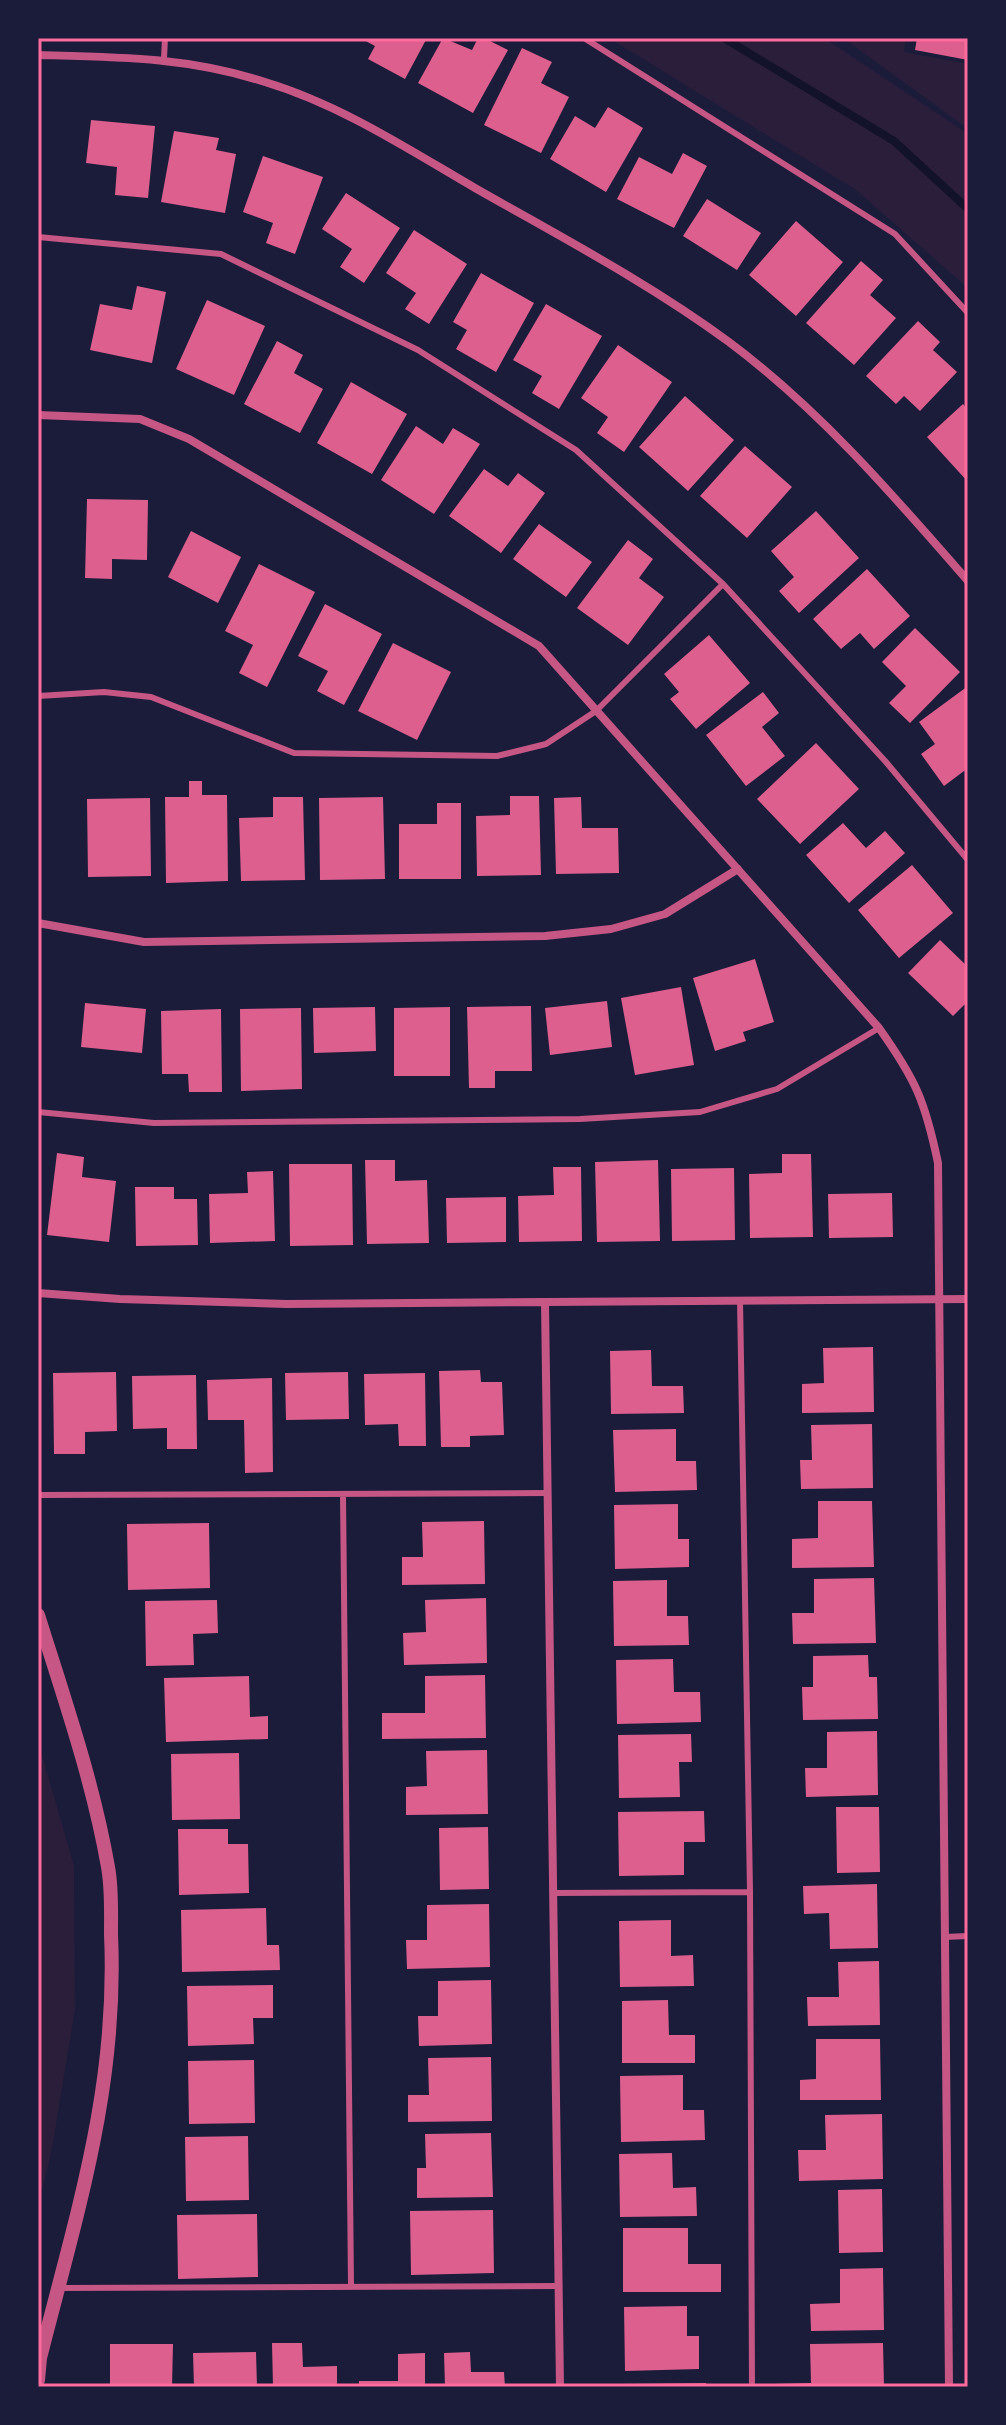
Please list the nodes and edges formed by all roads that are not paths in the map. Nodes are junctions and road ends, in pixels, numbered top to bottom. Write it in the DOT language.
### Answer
graph roads {
  1 [pos="165,38"];
  2 [pos="584,38"];
  3 [pos="38,55"];
  4 [pos="164,58"];
  5 [pos="38,237"];
  6 [pos="968,313"];
  7 [pos="38,415"];
  8 [pos="968,581"];
  9 [pos="723,584"];
  10 [pos="38,696"];
  11 [pos="596,711"];
  12 [pos="968,860"];
  13 [pos="738,869"];
  14 [pos="38,923"];
  15 [pos="879,1028"];
  16 [pos="38,1112"];
  17 [pos="38,1293"];
  18 [pos="939,1299"];
  19 [pos="968,1299"];
  20 [pos="740,1300"];
  21 [pos="545,1303"];
  22 [pos="548,1493"];
  23 [pos="343,1494"];
  24 [pos="38,1495"];
  25 [pos="38,1615"];
  26 [pos="750,1892"];
  27 [pos="553,1893"];
  28 [pos="968,1936"];
  29 [pos="944,1937"];
  30 [pos="351,2286"];
  31 [pos="559,2286"];
  32 [pos="58,2288"];
  33 [pos="38,2380"];
  34 [pos="560,2387"];
  35 [pos="752,2387"];
  36 [pos="949,2387"];
  1 -- 4 [label="lane"];
  2 -- 6 [label="lane"];
  3 -- 4 [label="street"];
  4 -- 8 [label="street"];
  5 -- 9 [label="lane"];
  7 -- 11 [label="street"];
  9 -- 11 [label="lane"];
  9 -- 12 [label="lane"];
  10 -- 11 [label="lane"];
  11 -- 13 [label="street"];
  13 -- 14 [label="street"];
  13 -- 15 [label="street"];
  15 -- 16 [label="lane"];
  15 -- 18 [label="street"];
  17 -- 21 [label="street"];
  18 -- 19 [label="street"];
  18 -- 20 [label="street"];
  18 -- 29 [label="street"];
  20 -- 21 [label="street"];
  20 -- 26 [label="lane"];
  21 -- 22 [label="street"];
  22 -- 23 [label="lane"];
  22 -- 27 [label="street"];
  23 -- 24 [label="lane"];
  23 -- 30 [label="lane"];
  25 -- 32 [label="street"];
  26 -- 27 [label="lane"];
  26 -- 35 [label="lane"];
  27 -- 31 [label="street"];
  28 -- 29 [label="lane"];
  29 -- 36 [label="street"];
  30 -- 31 [label="lane"];
  30 -- 32 [label="lane"];
  31 -- 34 [label="street"];
  32 -- 33 [label="street"];
}
